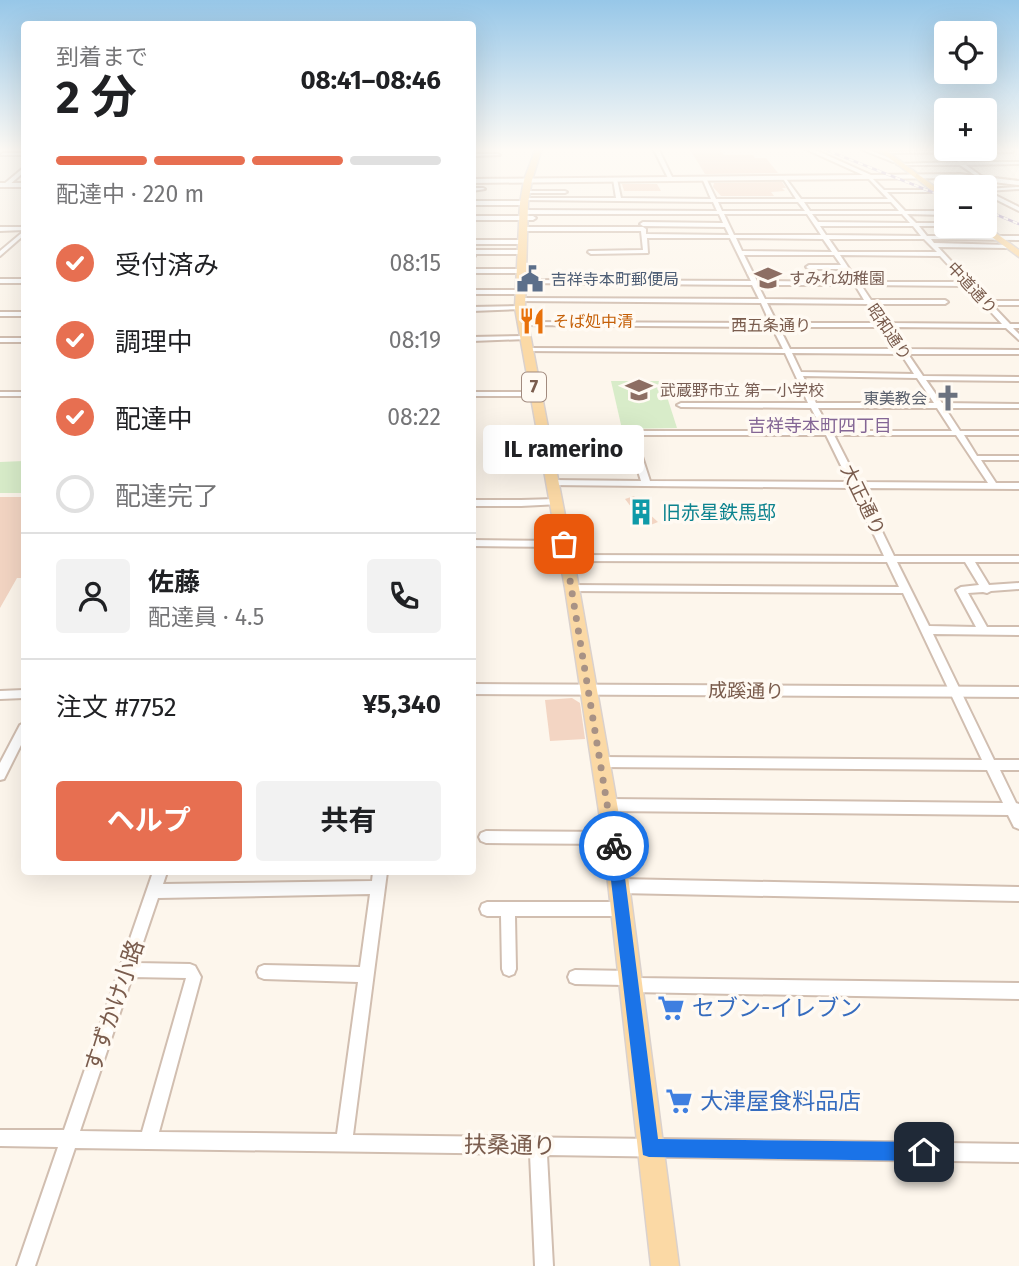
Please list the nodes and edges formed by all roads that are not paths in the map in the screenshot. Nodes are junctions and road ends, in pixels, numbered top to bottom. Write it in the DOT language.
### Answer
graph roads {
  1 [pos="516,207"];
  2 [pos="524,207"];
  3 [pos="535,207"];
  4 [pos="583,207"];
  5 [pos="719,207"];
  6 [pos="804,207"];
  7 [pos="897,207"];
  8 [pos="721,212"];
  9 [pos="808,213"];
  10 [pos="902,213"];
  11 [pos="934,213"];
  12 [pos="476,217"];
  13 [pos="602,220"];
  14 [pos="643,224"];
  15 [pos="816,224"];
  16 [pos="727,225"];
  17 [pos="913,225"];
  18 [pos="934,225"];
  19 [pos="0,229"];
  20 [pos="523,229"];
  21 [pos="21,231"];
  22 [pos="21,234"];
  23 [pos="645,236"];
  24 [pos="733,237"];
  25 [pos="824,237"];
  26 [pos="924,237"];
  27 [pos="934,237"];
  28 [pos="1019,237"];
  29 [pos="997,238"];
  30 [pos="476,242"];
  31 [pos="522,242"];
  32 [pos="0,245"];
  33 [pos="10,245"];
  34 [pos="21,245"];
  35 [pos="932,245"];
  36 [pos="1007,246"];
  37 [pos="476,252"];
  38 [pos="521,252"];
  39 [pos="591,252"];
  40 [pos="741,253"];
  41 [pos="836,253"];
  42 [pos="0,254"];
  43 [pos="939,254"];
  44 [pos="1019,254"];
  45 [pos="809,267"];
  46 [pos="845,267"];
  47 [pos="476,273"];
  48 [pos="0,281"];
  49 [pos="21,281"];
  50 [pos="756,282"];
  51 [pos="856,283"];
  52 [pos="967,284"];
  53 [pos="520,291"];
  54 [pos="476,292"];
  55 [pos="764,301"];
  56 [pos="869,302"];
  57 [pos="945,302"];
  58 [pos="985,303"];
  59 [pos="1019,303"];
  60 [pos="476,308"];
  61 [pos="0,314"];
  62 [pos="21,314"];
  63 [pos="522,324"];
  64 [pos="775,324"];
  65 [pos="885,326"];
  66 [pos="1007,326"];
  67 [pos="1019,326"];
  68 [pos="1019,338"];
  69 [pos="476,339"];
  70 [pos="0,340"];
  71 [pos="21,340"];
  72 [pos="526,344"];
  73 [pos="787,351"];
  74 [pos="902,352"];
  75 [pos="1019,352"];
  76 [pos="798,374"];
  77 [pos="920,377"];
  78 [pos="1019,379"];
  79 [pos="0,394"];
  80 [pos="21,394"];
  81 [pos="476,394"];
  82 [pos="536,394"];
  83 [pos="681,405"];
  84 [pos="813,405"];
  85 [pos="939,405"];
  86 [pos="1019,406"];
  87 [pos="544,433"];
  88 [pos="630,433"];
  89 [pos="1019,433"];
  90 [pos="958,434"];
  91 [pos="830,435"];
  92 [pos="975,458"];
  93 [pos="1019,458"];
  94 [pos="553,483"];
  95 [pos="646,483"];
  96 [pos="855,484"];
  97 [pos="994,486"];
  98 [pos="1019,486"];
  99 [pos="556,502"];
  100 [pos="476,503"];
  101 [pos="521,503"];
  102 [pos="476,544"];
  103 [pos="565,551"];
  104 [pos="891,558"];
  105 [pos="968,559"];
  106 [pos="1019,559"];
  107 [pos="1016,586"];
  108 [pos="572,588"];
  109 [pos="907,590"];
  110 [pos="987,590"];
  111 [pos="1019,596"];
  112 [pos="927,631"];
  113 [pos="984,631"];
  114 [pos="1019,631"];
  115 [pos="476,689"];
  116 [pos="589,689"];
  117 [pos="957,692"];
  118 [pos="1019,692"];
  119 [pos="21,694"];
  120 [pos="0,695"];
  121 [pos="21,734"];
  122 [pos="601,762"];
  123 [pos="992,765"];
  124 [pos="1019,765"];
  125 [pos="0,775"];
  126 [pos="608,805"];
  127 [pos="1016,809"];
  128 [pos="1019,823"];
  129 [pos="486,837"];
  130 [pos="613,838"];
  131 [pos="159,875"];
  132 [pos="380,875"];
  133 [pos="618,886"];
  134 [pos="379,887"];
  135 [pos="153,891"];
  136 [pos="1019,894"];
  137 [pos="487,909"];
  138 [pos="508,909"];
  139 [pos="621,909"];
  140 [pos="509,969"];
  141 [pos="126,970"];
  142 [pos="264,972"];
  143 [pos="366,975"];
  144 [pos="575,977"];
  145 [pos="631,981"];
  146 [pos="1019,991"];
  147 [pos="0,1138"];
  148 [pos="68,1140"];
  149 [pos="148,1140"];
  150 [pos="344,1142"];
  151 [pos="538,1146"];
  152 [pos="649,1148"];
  153 [pos="1019,1153"];
  154 [pos="26,1266"];
  155 [pos="544,1266"];
  156 [pos="665,1266"];
  1 -- 12 [label="street"];
  2 -- 20 [label="main road, 7"];
  3 -- 13 [label="street"];
  4 -- 8 [label="street"];
  5 -- 8 [label="street, 大正通り"];
  6 -- 9 [label="street, 昭和通り"];
  7 -- 10 [label="street, 中道通り"];
  8 -- 9 [label="street"];
  8 -- 16 [label="street, 大正通り"];
  9 -- 10 [label="street"];
  9 -- 15 [label="street, 昭和通り"];
  10 -- 11 [label="street"];
  10 -- 17 [label="street, 中道通り"];
  14 -- 16 [label="street"];
  15 -- 17 [label="street"];
  15 -- 25 [label="street, 昭和通り"];
  16 -- 24 [label="street, 大正通り"];
  17 -- 18 [label="street"];
  17 -- 26 [label="street, 中道通り"];
  19 -- 21 [label="street"];
  20 -- 23 [label="street"];
  20 -- 31 [label="main road, 7"];
  22 -- 33 [label="street"];
  23 -- 24 [label="street"];
  23 -- 39 [label="street"];
  24 -- 25 [label="street"];
  24 -- 40 [label="street, 大正通り"];
  25 -- 26 [label="street"];
  25 -- 41 [label="street, 昭和通り"];
  26 -- 27 [label="street"];
  26 -- 35 [label="street, 中道通り"];
  28 -- 29 [label="street"];
  29 -- 36 [label="main road"];
  30 -- 31 [label="street"];
  31 -- 38 [label="main road, 7"];
  32 -- 33 [label="street"];
  33 -- 34 [label="street"];
  33 -- 42 [label="street"];
  35 -- 36 [label="street"];
  35 -- 43 [label="street, 中道通り"];
  36 -- 44 [label="main road"];
  37 -- 38 [label="street"];
  38 -- 53 [label="main road, 7"];
  40 -- 41 [label="street"];
  40 -- 50 [label="street, 大正通り"];
  41 -- 43 [label="street"];
  41 -- 46 [label="street, 昭和通り"];
  43 -- 52 [label="street, 中道通り"];
  45 -- 46 [label="street"];
  46 -- 51 [label="street, 昭和通り"];
  47 -- 53 [label="street"];
  48 -- 49 [label="street"];
  50 -- 51 [label="street"];
  50 -- 53 [label="street"];
  50 -- 55 [label="street, 大正通り"];
  51 -- 52 [label="street"];
  51 -- 56 [label="street, 昭和通り"];
  52 -- 58 [label="street, 中道通り"];
  53 -- 54 [label="street"];
  53 -- 55 [label="street"];
  53 -- 60 [label="street"];
  53 -- 63 [label="main road, 7"];
  55 -- 56 [label="street"];
  55 -- 64 [label="street, 大正通り"];
  56 -- 57 [label="street"];
  56 -- 65 [label="street, 昭和通り"];
  58 -- 59 [label="street"];
  58 -- 66 [label="street, 中道通り"];
  61 -- 62 [label="street"];
  63 -- 64 [label="street, 西五条通り"];
  63 -- 72 [label="main road, 7"];
  64 -- 65 [label="street, 西五条通り"];
  64 -- 73 [label="street, 大正通り"];
  65 -- 66 [label="street, 西五条通り"];
  65 -- 74 [label="street, 昭和通り"];
  66 -- 67 [label="street, 西五条通り"];
  66 -- 68 [label="street, 中道通り"];
  69 -- 72 [label="street"];
  70 -- 71 [label="street"];
  72 -- 73 [label="street"];
  72 -- 82 [label="main road, 7"];
  73 -- 74 [label="street"];
  73 -- 76 [label="street, 大正通り"];
  74 -- 75 [label="street"];
  74 -- 77 [label="street, 昭和通り"];
  76 -- 77 [label="street"];
  76 -- 84 [label="street, 大正通り"];
  77 -- 78 [label="street"];
  77 -- 85 [label="street, 昭和通り"];
  79 -- 80 [label="street"];
  81 -- 82 [label="street"];
  82 -- 87 [label="main road, 7"];
  83 -- 84 [label="street"];
  84 -- 85 [label="street"];
  84 -- 91 [label="street, 大正通り"];
  85 -- 86 [label="street"];
  85 -- 90 [label="street, 昭和通り"];
  87 -- 88 [label="street"];
  87 -- 94 [label="main road, 7"];
  88 -- 91 [label="street"];
  88 -- 95 [label="street"];
  89 -- 90 [label="street"];
  90 -- 91 [label="street"];
  90 -- 92 [label="street, 昭和通り"];
  91 -- 96 [label="street, 大正通り"];
  92 -- 93 [label="street"];
  92 -- 97 [label="street, 昭和通り"];
  94 -- 95 [label="street"];
  94 -- 99 [label="main road, 7"];
  95 -- 96 [label="street"];
  96 -- 97 [label="street"];
  96 -- 104 [label="street, 大正通り"];
  97 -- 98 [label="street"];
  99 -- 101 [label="street"];
  99 -- 103 [label="main road, 7"];
  100 -- 101 [label="street"];
  102 -- 103 [label="street"];
  103 -- 104 [label="street"];
  103 -- 108 [label="main road, 7"];
  104 -- 105 [label="street"];
  104 -- 109 [label="street, 大正通り"];
  105 -- 106 [label="street"];
  105 -- 110 [label="street"];
  107 -- 110 [label="street"];
  107 -- 111 [label="street"];
  108 -- 109 [label="street"];
  108 -- 116 [label="main road, 7"];
  109 -- 112 [label="street, 大正通り"];
  110 -- 113 [label="street"];
  112 -- 113 [label="street"];
  112 -- 117 [label="street, 大正通り"];
  113 -- 114 [label="street"];
  115 -- 116 [label="street, 成蹊通り"];
  116 -- 117 [label="street, 成蹊通り"];
  116 -- 122 [label="main road, 7"];
  117 -- 118 [label="street, 成蹊通り"];
  117 -- 123 [label="street, 大正通り"];
  119 -- 120 [label="street"];
  121 -- 125 [label="street"];
  122 -- 123 [label="street"];
  122 -- 126 [label="main road, 7"];
  123 -- 124 [label="street"];
  123 -- 127 [label="street, 大正通り"];
  126 -- 127 [label="street"];
  126 -- 130 [label="main road, 7"];
  127 -- 128 [label="street, 大正通り"];
  129 -- 130 [label="street"];
  130 -- 133 [label="main road, 7"];
  131 -- 135 [label="street, すずかけ小路"];
  132 -- 134 [label="street"];
  133 -- 136 [label="street"];
  133 -- 139 [label="main road, 7"];
  134 -- 135 [label="street"];
  134 -- 143 [label="street"];
  135 -- 141 [label="street, すずかけ小路"];
  137 -- 138 [label="street"];
  138 -- 139 [label="street"];
  138 -- 140 [label="street"];
  139 -- 145 [label="main road, 7"];
  141 -- 148 [label="street, すずかけ小路"];
  141 -- 149 [label="street"];
  142 -- 143 [label="street"];
  143 -- 150 [label="street"];
  144 -- 145 [label="street"];
  145 -- 146 [label="street"];
  145 -- 152 [label="main road, 7"];
  147 -- 148 [label="street, 扶桑通り"];
  148 -- 149 [label="street, 扶桑通り"];
  148 -- 154 [label="street, すずかけ小路"];
  149 -- 150 [label="street, 扶桑通り"];
  150 -- 151 [label="street, 扶桑通り"];
  151 -- 152 [label="street, 扶桑通り"];
  151 -- 155 [label="street"];
  152 -- 153 [label="street, 扶桑通り"];
  152 -- 156 [label="main road, 7"];
}
